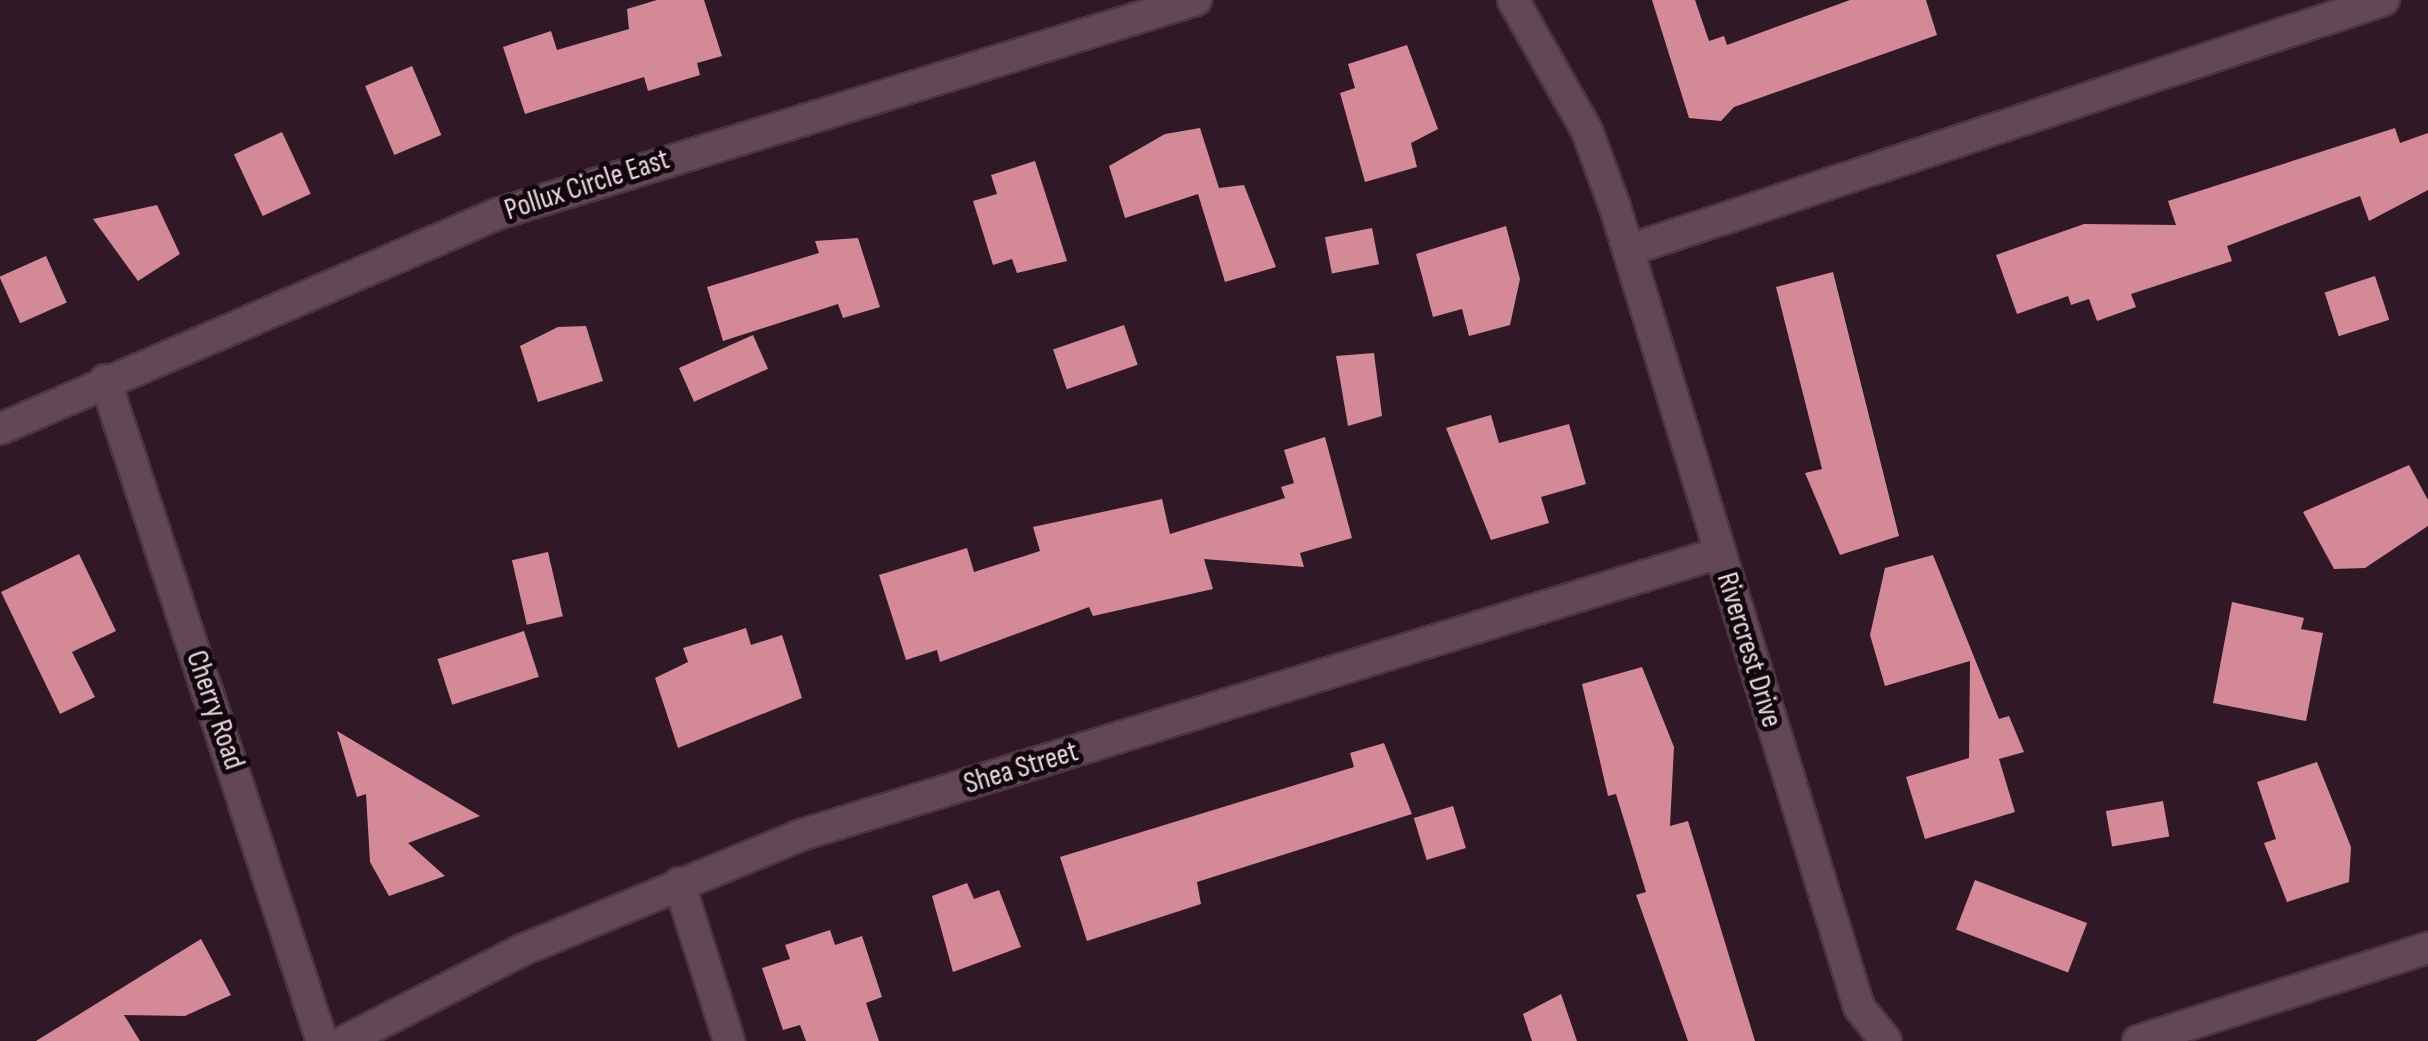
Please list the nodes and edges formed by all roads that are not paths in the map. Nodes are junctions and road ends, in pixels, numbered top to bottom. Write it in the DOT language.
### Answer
graph roads {
  1 [pos="1196,0"];
  2 [pos="1512,0"];
  3 [pos="2384,0"];
  4 [pos="1628,250"];
  5 [pos="105,380"];
  6 [pos="0,429"];
  7 [pos="1719,553"];
  8 [pos="680,883"];
  9 [pos="2428,948"];
  10 [pos="322,1041"];
  11 [pos="345,1041"];
  12 [pos="729,1041"];
  13 [pos="1886,1041"];
  14 [pos="2138,1041"];
  1 -- 5 [label="street, Pollux Circle East"];
  2 -- 4 [label="street, Rivercrest Drive"];
  3 -- 4 [label="street"];
  4 -- 7 [label="street, Rivercrest Drive"];
  5 -- 6 [label="street, Pollux Circle East"];
  5 -- 10 [label="street, Cherry Road"];
  7 -- 8 [label="street, Shea Street"];
  7 -- 13 [label="street, Rivercrest Drive"];
  8 -- 11 [label="street, Shea Street"];
  8 -- 12 [label="street"];
  9 -- 14 [label="street"];
}
